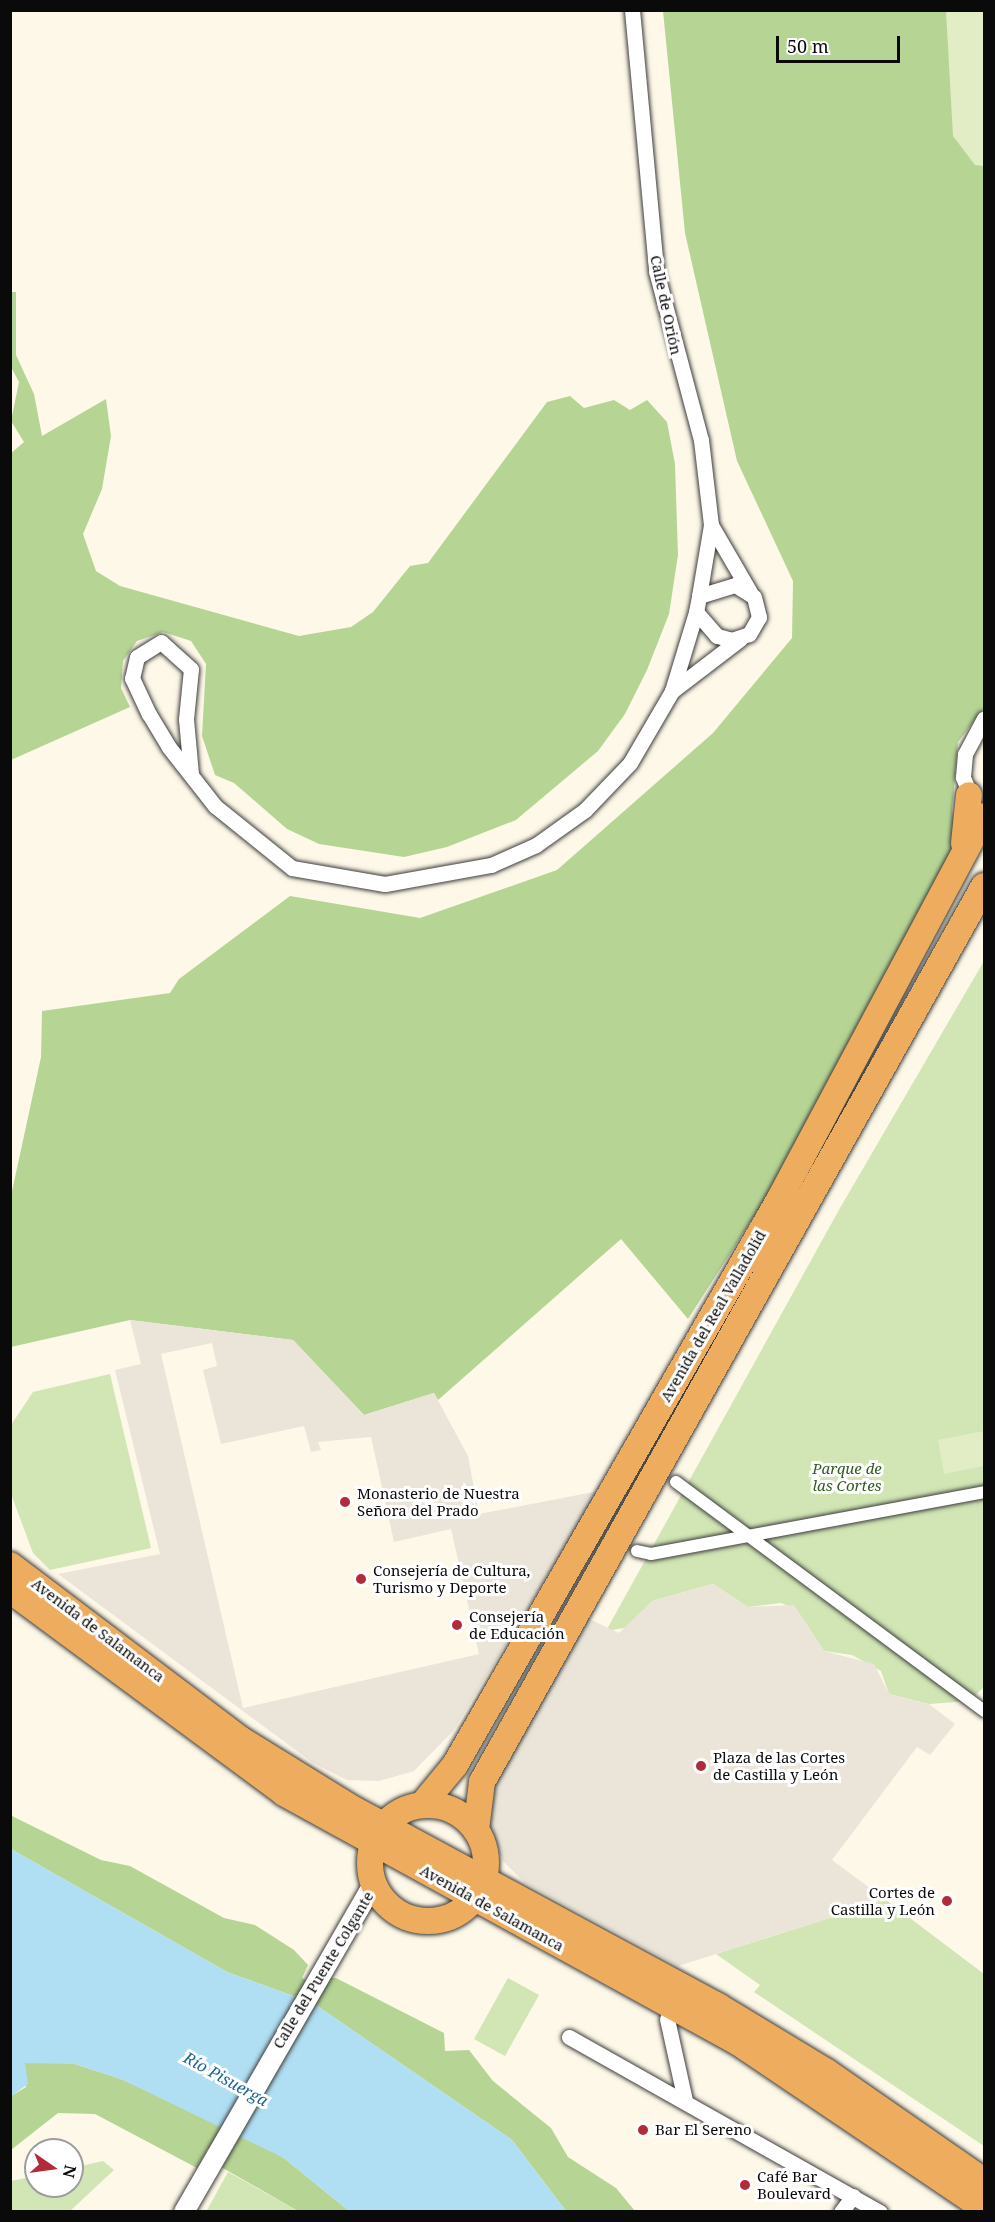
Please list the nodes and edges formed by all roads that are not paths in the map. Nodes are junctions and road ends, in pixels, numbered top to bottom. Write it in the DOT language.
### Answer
graph roads {
  1 [pos="632,10"];
  2 [pos="711,525"];
  3 [pos="750,592"];
  4 [pos="698,604"];
  5 [pos="740,639"];
  6 [pos="672,691"];
  7 [pos="984,719"];
  8 [pos="191,774"];
  9 [pos="969,795"];
  10 [pos="984,816"];
  11 [pos="961,864"];
  12 [pos="984,886"];
  13 [pos="676,1482"];
  14 [pos="984,1492"];
  15 [pos="750,1536"];
  16 [pos="637,1551"];
  17 [pos="10,1564"];
  18 [pos="10,1590"];
  19 [pos="984,1711"];
  20 [pos="422,1805"];
  21 [pos="378,1834"];
  22 [pos="480,1839"];
  23 [pos="373,1885"];
  24 [pos="479,1889"];
  25 [pos="557,1919"];
  26 [pos="665,2010"];
  27 [pos="569,2037"];
  28 [pos="685,2100"];
  29 [pos="984,2181"];
  30 [pos="853,2196"];
  31 [pos="984,2208"];
  32 [pos="184,2211"];
  33 [pos="841,2211"];
  34 [pos="880,2211"];
  1 -- 2 [label="street, Calle de Orión"];
  2 -- 3 [label="street, Calle de Orión"];
  2 -- 4 [label="street, Calle de Orión"];
  3 -- 4 [label="street"];
  3 -- 5 [label="street, Calle de Orión"];
  4 -- 5 [label="street"];
  4 -- 6 [label="street, Calle de Orión"];
  5 -- 6 [label="street, Calle de Orión"];
  6 -- 8 [label="street, Calle de Orión"];
  7 -- 9 [label="street"];
  8 -- 8 [label="street, Calle de Orión"];
  9 -- 10 [label="street"];
  9 -- 11 [label="highway"];
  10 -- 11 [label="highway, Avenida del Real Valladolid"];
  11 -- 20 [label="highway, Avenida del Real Valladolid"];
  12 -- 22 [label="highway, Avenida del Real Valladolid"];
  13 -- 15 [label="street"];
  14 -- 15 [label="street"];
  15 -- 16 [label="street"];
  15 -- 19 [label="street"];
  17 -- 21 [label="highway, Avenida de Salamanca"];
  18 -- 21 [label="highway, Avenida de Salamanca"];
  20 -- 21 [label="highway"];
  20 -- 22 [label="highway"];
  21 -- 23 [label="highway"];
  21 -- 24 [label="highway, Avenida de Salamanca"];
  22 -- 24 [label="highway, Avenida del Real Valladolid"];
  22 -- 25 [label="highway"];
  23 -- 24 [label="highway"];
  23 -- 32 [label="street, Calle del Puente Colgante"];
  24 -- 25 [label="highway, Avenida de Salamanca"];
  24 -- 26 [label="highway, Avenida de Salamanca"];
  25 -- 29 [label="highway, Avenida de Salamanca"];
  26 -- 28 [label="street"];
  26 -- 31 [label="highway, Avenida de Salamanca"];
  27 -- 28 [label="street"];
  28 -- 30 [label="street"];
  30 -- 33 [label="street"];
  30 -- 34 [label="street"];
}
